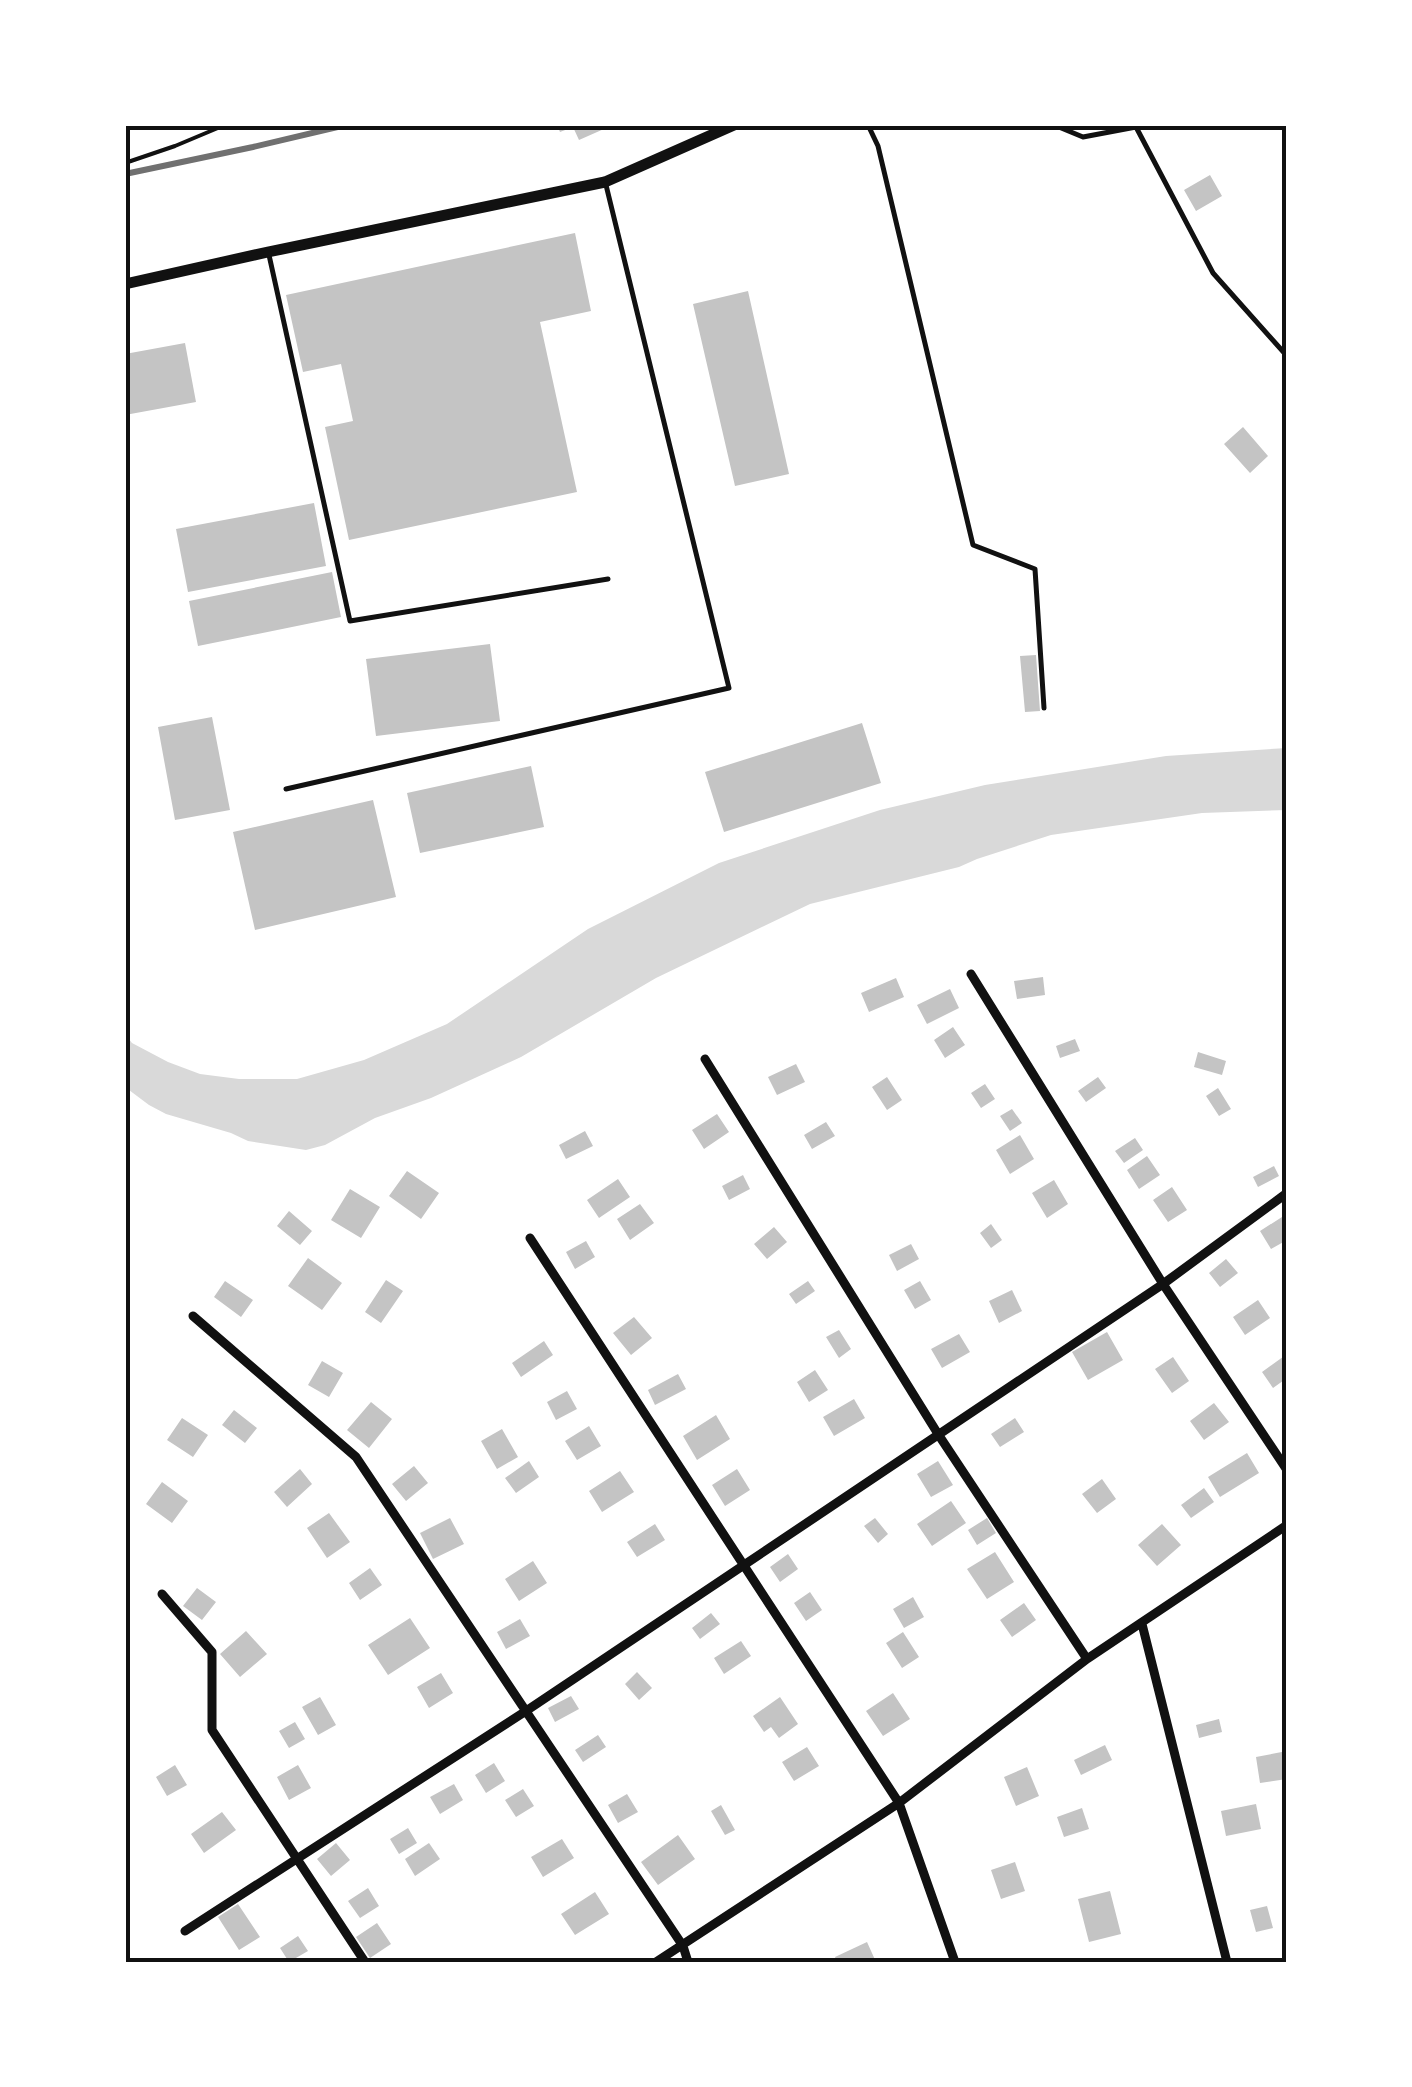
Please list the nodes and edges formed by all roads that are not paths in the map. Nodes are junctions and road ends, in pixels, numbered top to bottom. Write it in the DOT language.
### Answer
graph roads {
  1 [pos="734,125"];
  2 [pos="868,125"];
  3 [pos="1054,125"];
  4 [pos="605,182"];
  5 [pos="268,252"];
  6 [pos="125,284"];
  7 [pos="1287,356"];
  8 [pos="608,579"];
  9 [pos="1044,708"];
  10 [pos="286,789"];
  11 [pos="971,974"];
  12 [pos="704,1059"];
  13 [pos="1287,1193"];
  14 [pos="530,1238"];
  15 [pos="1163,1284"];
  16 [pos="193,1316"];
  17 [pos="938,1434"];
  18 [pos="1287,1470"];
  19 [pos="1287,1526"];
  20 [pos="744,1565"];
  21 [pos="162,1594"];
  22 [pos="1142,1624"];
  23 [pos="1087,1659"];
  24 [pos="526,1711"];
  25 [pos="899,1803"];
  26 [pos="297,1858"];
  27 [pos="185,1931"];
  28 [pos="683,1946"];
  29 [pos="365,1962"];
  30 [pos="656,1962"];
  31 [pos="688,1962"];
  32 [pos="955,1962"];
  33 [pos="1227,1962"];
  1 -- 4 [label="street"];
  2 -- 9 [label="lane"];
  3 -- 7 [label="lane"];
  4 -- 5 [label="street"];
  4 -- 10 [label="lane"];
  5 -- 6 [label="street"];
  5 -- 8 [label="lane"];
  11 -- 15 [label="street"];
  12 -- 17 [label="street"];
  13 -- 15 [label="street"];
  14 -- 20 [label="street"];
  15 -- 17 [label="street"];
  15 -- 18 [label="street"];
  16 -- 24 [label="street"];
  17 -- 20 [label="street"];
  17 -- 23 [label="street"];
  19 -- 22 [label="street"];
  20 -- 24 [label="street"];
  20 -- 25 [label="street"];
  21 -- 26 [label="street"];
  22 -- 23 [label="street"];
  22 -- 33 [label="street"];
  23 -- 25 [label="street"];
  24 -- 26 [label="street"];
  24 -- 28 [label="street"];
  25 -- 28 [label="street"];
  25 -- 32 [label="street"];
  26 -- 27 [label="street"];
  26 -- 29 [label="street"];
  28 -- 30 [label="street"];
  28 -- 31 [label="street"];
}
